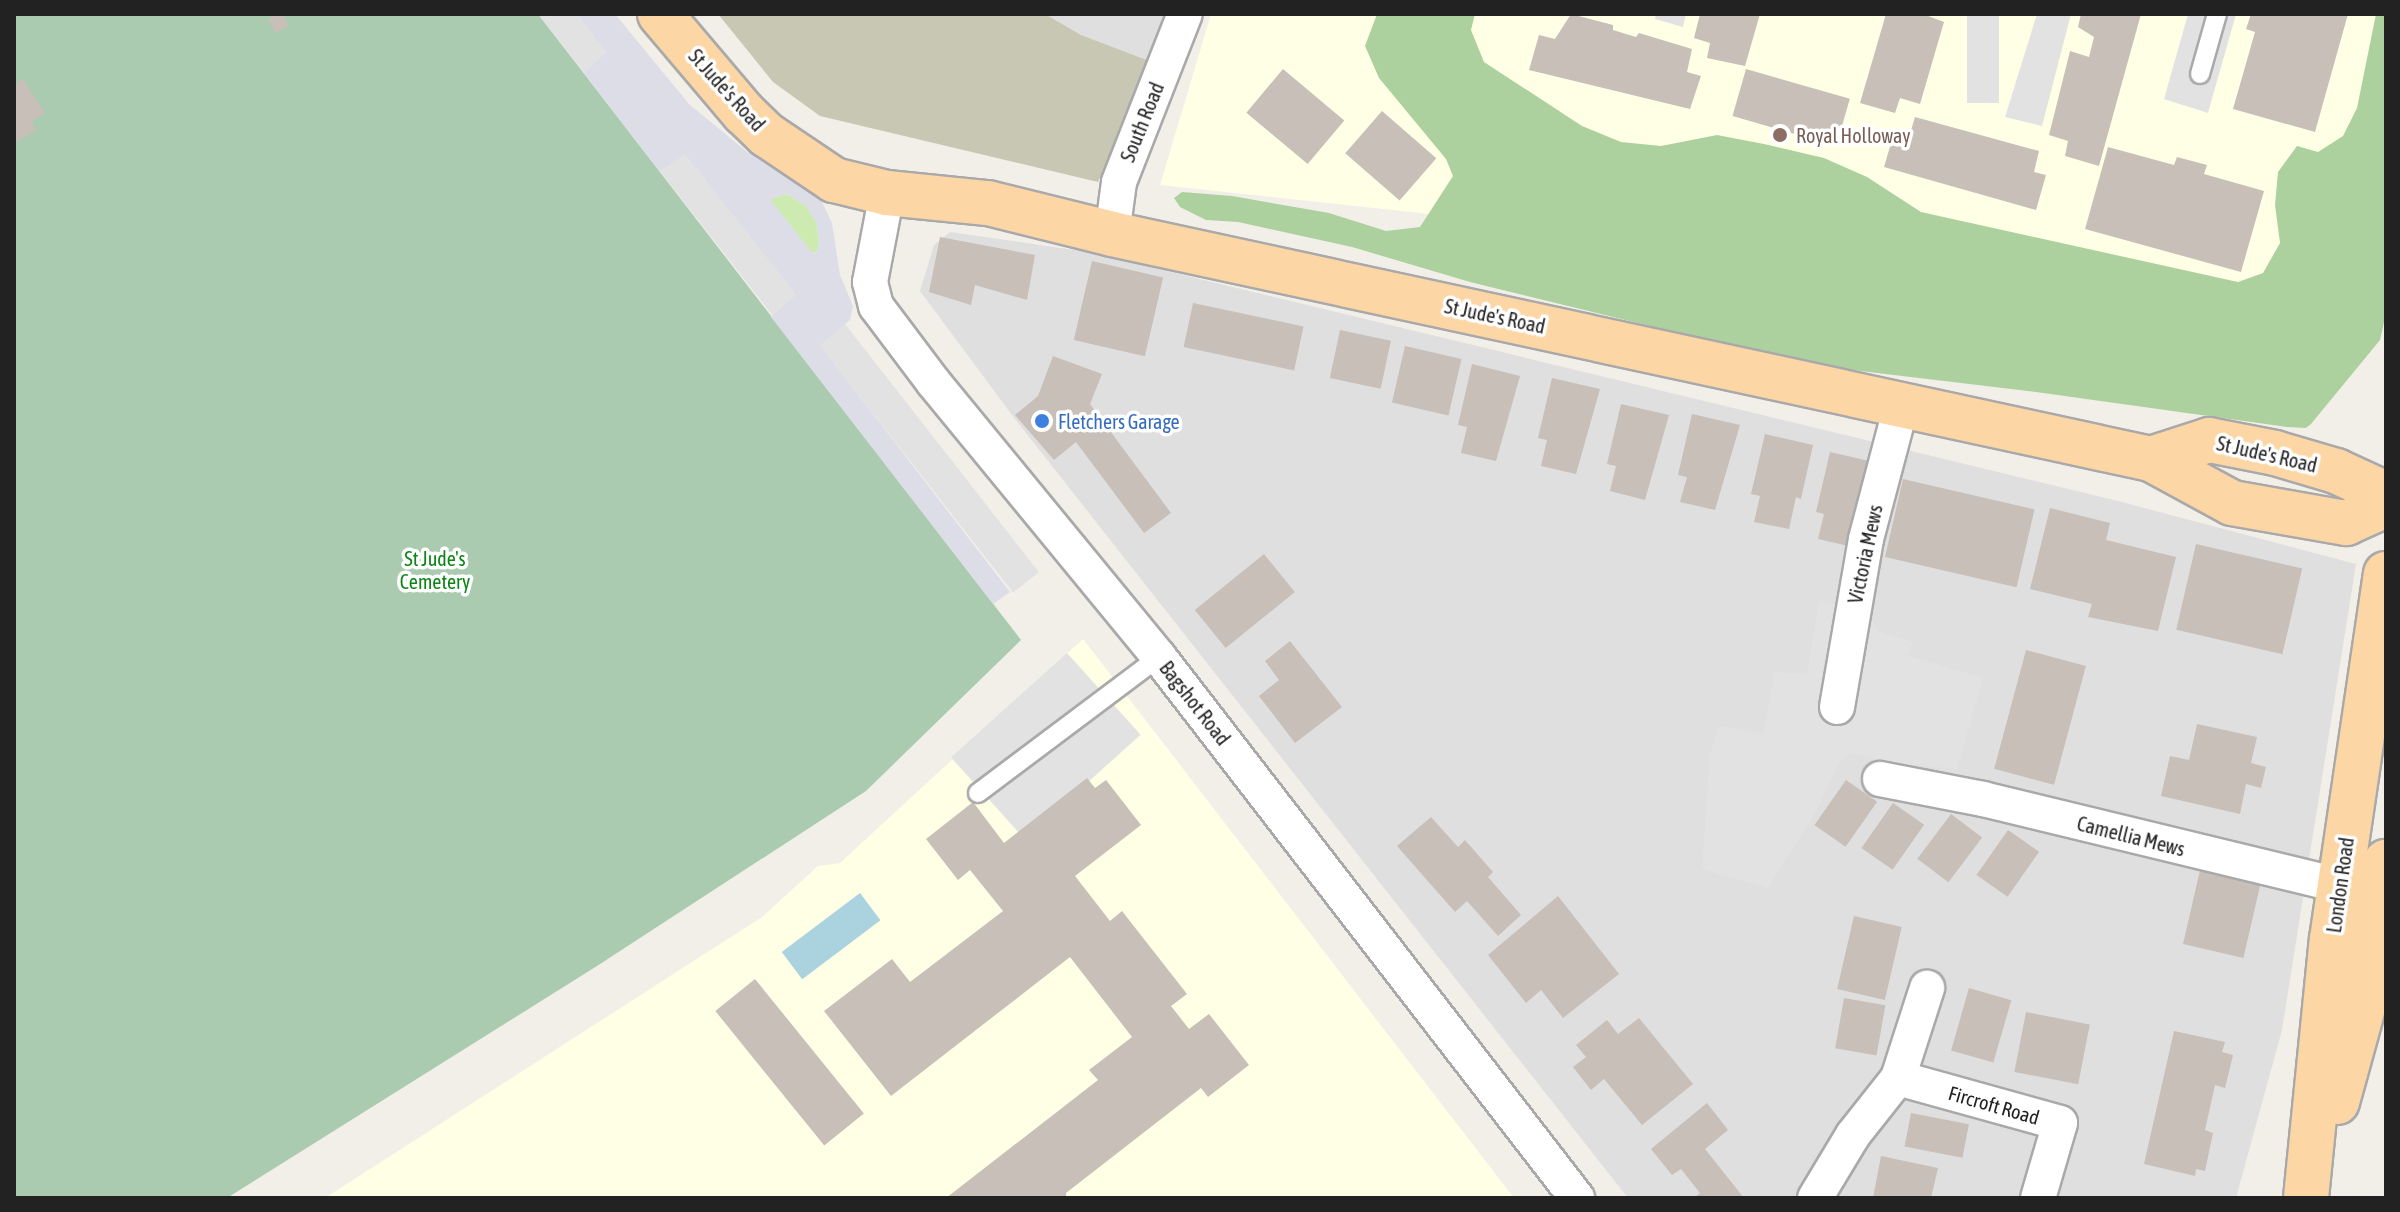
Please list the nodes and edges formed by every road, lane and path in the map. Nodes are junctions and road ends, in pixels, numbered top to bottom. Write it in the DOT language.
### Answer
graph roads {
  1 [pos="660,14"];
  2 [pos="1185,14"];
  3 [pos="2217,14"];
  4 [pos="2200,74"];
  5 [pos="887,193"];
  6 [pos="1112,234"];
  7 [pos="1902,403"];
  8 [pos="2151,459"];
  9 [pos="2386,494"];
  10 [pos="2386,505"];
  11 [pos="2386,574"];
  12 [pos="1159,657"];
  13 [pos="1837,707"];
  14 [pos="1880,779"];
  15 [pos="978,793"];
  16 [pos="2369,881"];
  17 [pos="1927,988"];
  18 [pos="1898,1078"];
  19 [pos="1577,1198"];
  20 [pos="1815,1198"];
  21 [pos="2038,1198"];
  22 [pos="2308,1198"];
  1 -- 5 [label="main road, St Jude's Road"];
  2 -- 6 [label="street, South Road"];
  3 -- 4 [label="lane"];
  5 -- 6 [label="main road, St Jude's Road"];
  5 -- 12 [label="street, Bagshot Road"];
  6 -- 7 [label="main road, St Jude's Road"];
  7 -- 8 [label="main road, St Jude's Road"];
  7 -- 13 [label="street, Victoria Mews"];
  8 -- 9 [label="main road, St Jude's Road"];
  8 -- 10 [label="main road"];
  11 -- 16 [label="main road, London Road"];
  12 -- 15 [label="lane"];
  12 -- 19 [label="street, Bagshot Road"];
  14 -- 16 [label="street, Camellia Mews"];
  16 -- 22 [label="main road, London Road"];
  17 -- 18 [label="street"];
  18 -- 20 [label="street"];
  18 -- 21 [label="street, Fircroft Road"];
}
